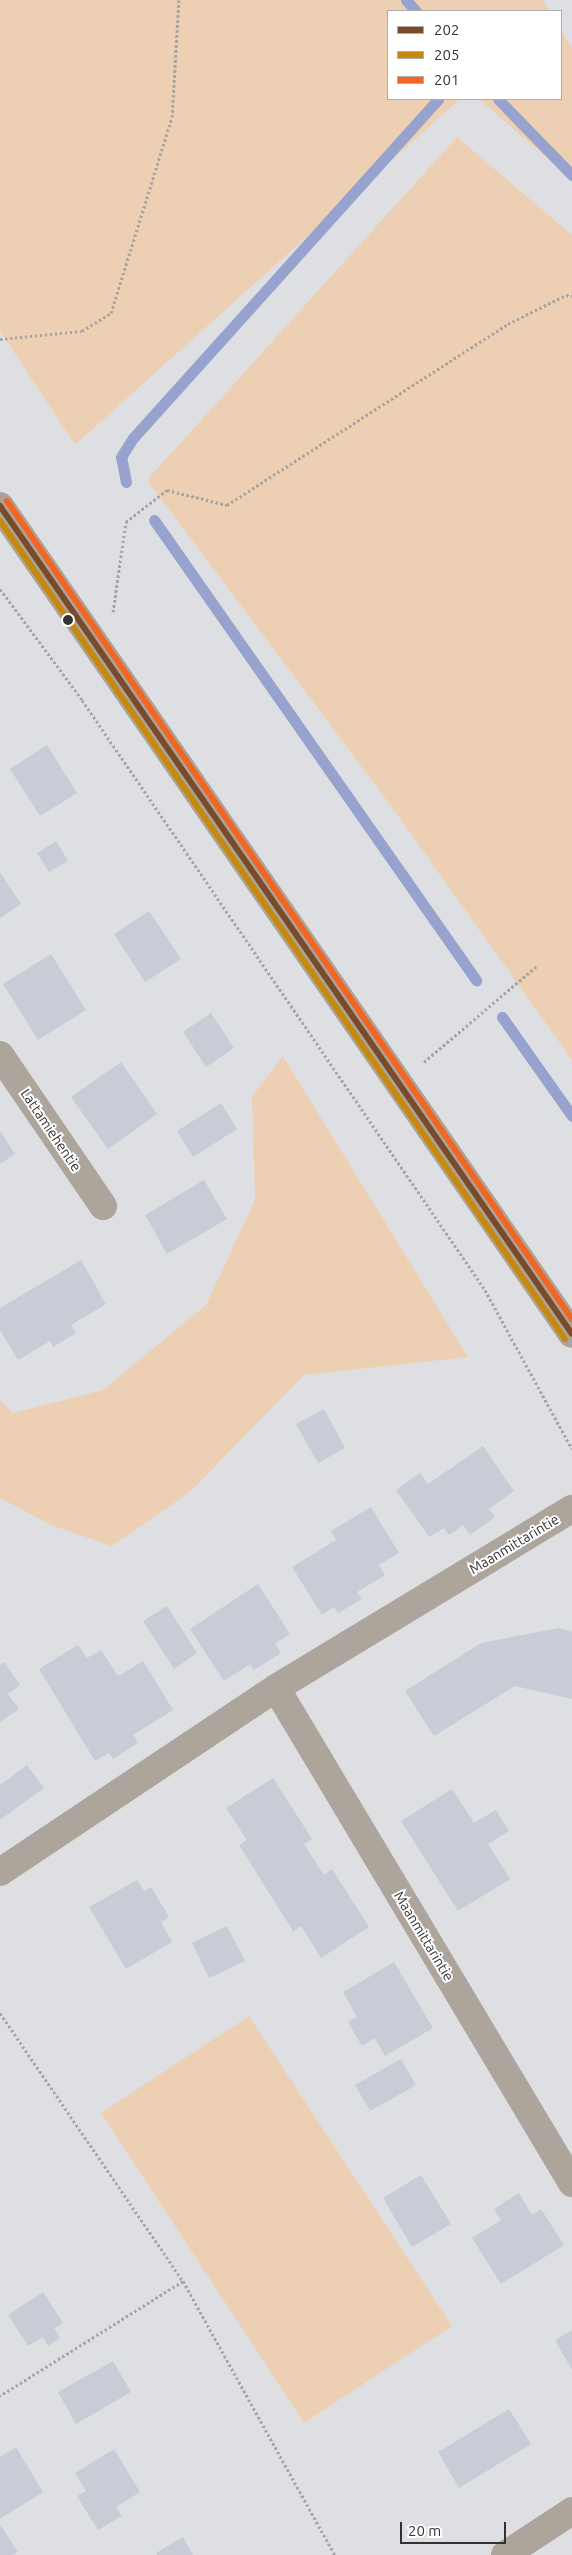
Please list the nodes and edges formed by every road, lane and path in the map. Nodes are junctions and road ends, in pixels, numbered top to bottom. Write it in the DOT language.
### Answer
graph roads {
  1 [pos="179,0"];
  2 [pos="572,296"];
  3 [pos="0,340"];
  4 [pos="0,506"];
  5 [pos="0,589"];
  6 [pos="106,662"];
  7 [pos="538,965"];
  8 [pos="0,1054"];
  9 [pos="401,1082"];
  10 [pos="103,1206"];
  11 [pos="572,1334"];
  12 [pos="572,1449"];
  13 [pos="572,1509"];
  14 [pos="276,1688"];
  15 [pos="0,1872"];
  16 [pos="0,2013"];
  17 [pos="572,2184"];
  18 [pos="183,2281"];
  19 [pos="0,2396"];
  20 [pos="572,2511"];
  21 [pos="335,2555"];
  22 [pos="505,2555"];
  1 -- 3 [label="path"];
  2 -- 6 [label="path"];
  4 -- 6 [label="street"];
  5 -- 12 [label="path"];
  6 -- 9 [label="street"];
  7 -- 9 [label="path"];
  8 -- 10 [label="street, Lattamiehentie"];
  9 -- 11 [label="street"];
  13 -- 14 [label="street, Maanmittarintie"];
  14 -- 15 [label="street, Maanmittarintie"];
  14 -- 17 [label="street, Maanmittarintie"];
  16 -- 18 [label="path"];
  18 -- 19 [label="path"];
  18 -- 21 [label="path"];
  20 -- 22 [label="street"];
}
